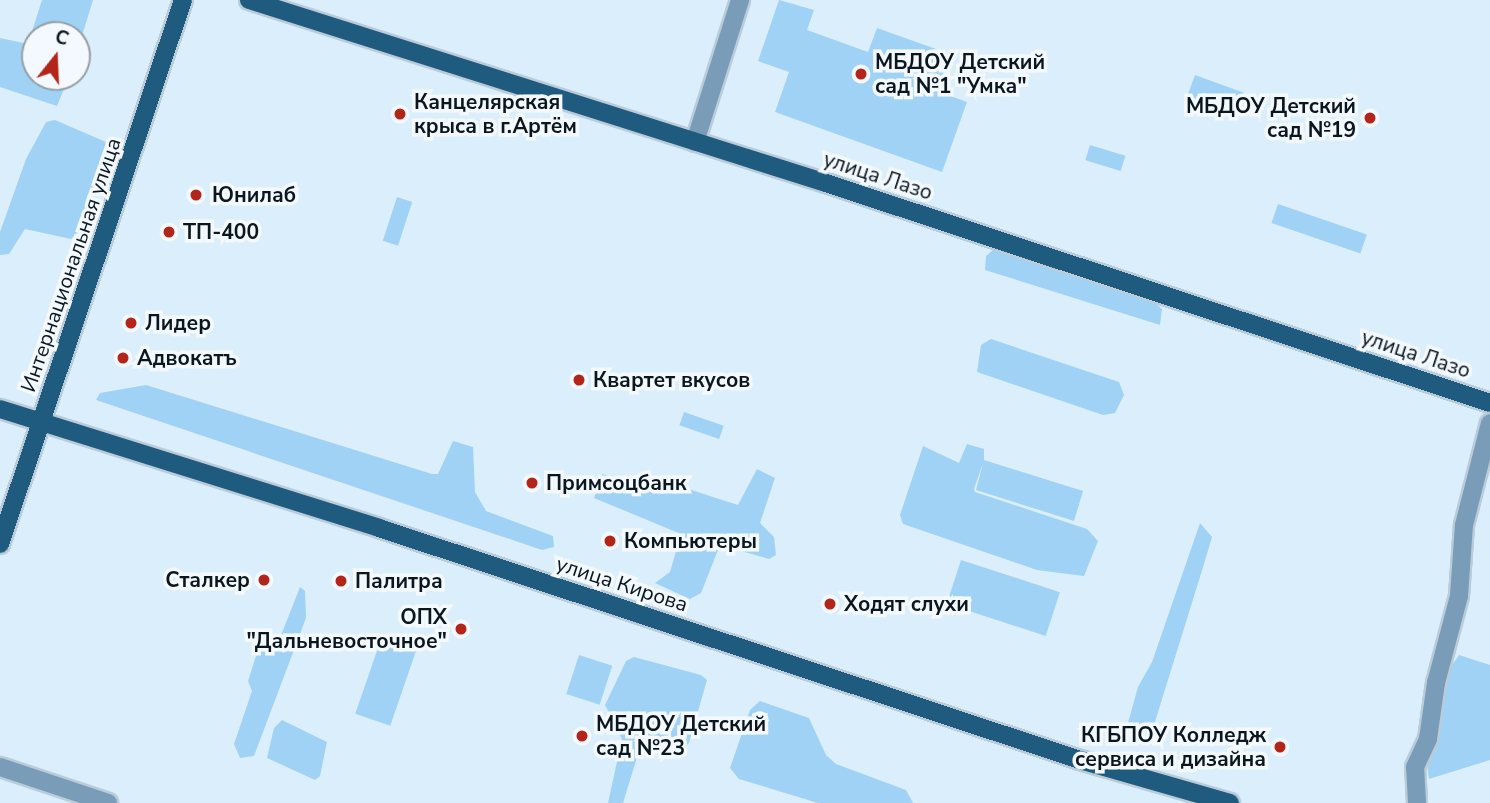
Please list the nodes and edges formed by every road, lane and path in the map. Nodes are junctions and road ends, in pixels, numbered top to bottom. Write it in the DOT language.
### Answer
graph roads {
  1 [pos="183,0"];
  2 [pos="249,0"];
  3 [pos="740,0"];
  4 [pos="695,142"];
  5 [pos="1490,402"];
  6 [pos="0,409"];
  7 [pos="1490,423"];
  8 [pos="42,424"];
  9 [pos="0,544"];
  10 [pos="0,767"];
  11 [pos="108,803"];
  12 [pos="1230,803"];
  13 [pos="1417,803"];
  1 -- 8 [label="main road, Интернациональная улица"];
  2 -- 4 [label="main road, улица Лазо"];
  3 -- 4 [label="street"];
  4 -- 5 [label="main road, улица Лазо"];
  6 -- 8 [label="main road, улица Кирова"];
  7 -- 13 [label="street"];
  8 -- 9 [label="main road, Интернациональная улица"];
  8 -- 12 [label="main road, улица Кирова"];
  10 -- 11 [label="street"];
}
